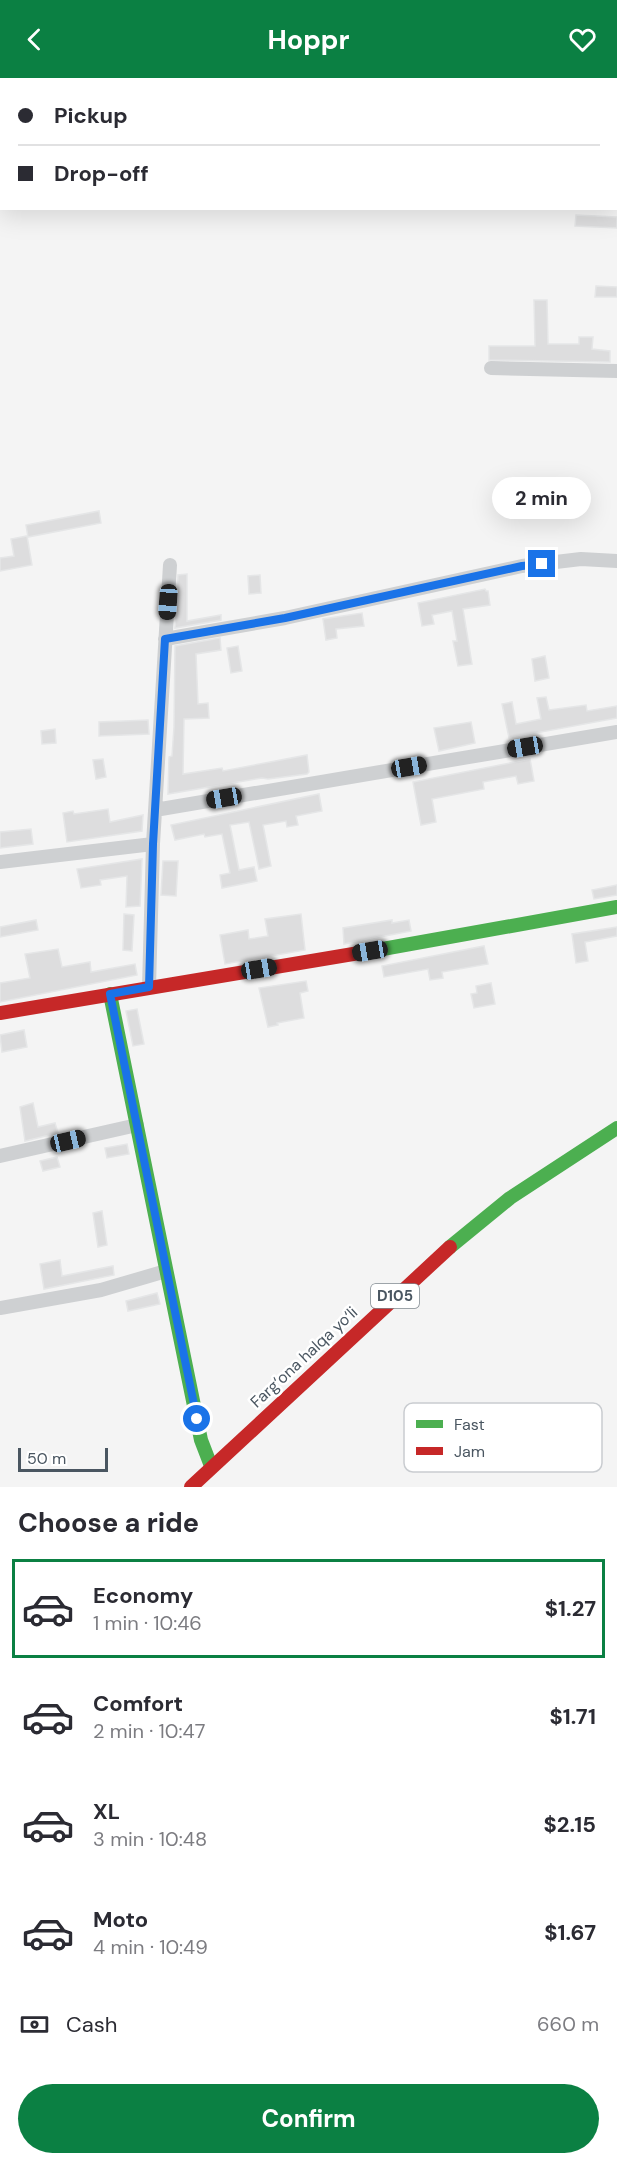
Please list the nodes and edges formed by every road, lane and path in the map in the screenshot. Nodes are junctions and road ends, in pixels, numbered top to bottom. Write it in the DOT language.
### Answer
graph roads {
  1 [pos="491,368"];
  2 [pos="617,371"];
  3 [pos="617,561"];
  4 [pos="170,564"];
  5 [pos="165,639"];
  6 [pos="617,732"];
  7 [pos="155,810"];
  8 [pos="153,844"];
  9 [pos="0,862"];
  10 [pos="617,907"];
  11 [pos="149,987"];
  12 [pos="110,994"];
  13 [pos="0,1013"];
  14 [pos="136,1125"];
  15 [pos="617,1128"];
  16 [pos="0,1156"];
  17 [pos="166,1271"];
  18 [pos="0,1308"];
  19 [pos="211,1466"];
  20 [pos="191,1487"];
  1 -- 2 [label="street"];
  3 -- 5 [label="street"];
  4 -- 5 [label="street"];
  5 -- 7 [label="street"];
  6 -- 7 [label="street"];
  7 -- 8 [label="street"];
  8 -- 9 [label="street"];
  8 -- 11 [label="street"];
  10 -- 11 [label="main road"];
  11 -- 12 [label="main road"];
  12 -- 13 [label="main road"];
  12 -- 14 [label="main road"];
  14 -- 16 [label="street"];
  14 -- 17 [label="main road"];
  15 -- 19 [label="main road, Farg‘ona halqa yo‘li / D105"];
  17 -- 18 [label="street"];
  17 -- 19 [label="main road"];
  19 -- 20 [label="main road, Farg‘ona halqa yo‘li / D105"];
}
